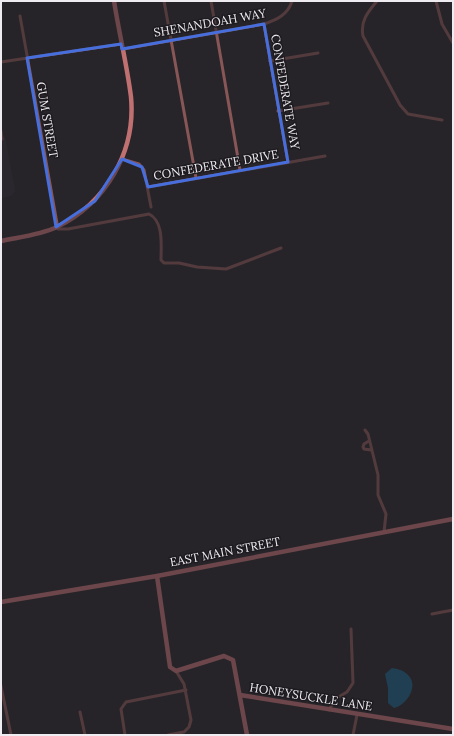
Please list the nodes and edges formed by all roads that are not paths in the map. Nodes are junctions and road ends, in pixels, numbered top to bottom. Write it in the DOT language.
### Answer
graph roads {
  1 [pos="114,1"];
  2 [pos="164,1"];
  3 [pos="211,1"];
  4 [pos="292,1"];
  5 [pos="377,1"];
  6 [pos="436,1"];
  7 [pos="20,16"];
  8 [pos="264,24"];
  9 [pos="216,31"];
  10 [pos="170,40"];
  11 [pos="453,43"];
  12 [pos="122,46"];
  13 [pos="318,53"];
  14 [pos="27,58"];
  15 [pos="270,61"];
  16 [pos="1,62"];
  17 [pos="328,103"];
  18 [pos="278,111"];
  19 [pos="442,120"];
  20 [pos="1,131"];
  21 [pos="2,139"];
  22 [pos="325,156"];
  23 [pos="122,159"];
  24 [pos="288,162"];
  25 [pos="240,170"];
  26 [pos="196,178"];
  27 [pos="148,187"];
  28 [pos="151,207"];
  29 [pos="56,228"];
  30 [pos="1,241"];
  31 [pos="281,248"];
  32 [pos="365,430"];
  33 [pos="369,441"];
  34 [pos="371,450"];
  35 [pos="453,519"];
  36 [pos="384,532"];
  37 [pos="157,576"];
  38 [pos="1,602"];
  39 [pos="453,610"];
  40 [pos="432,614"];
  41 [pos="351,629"];
  42 [pos="176,671"];
  43 [pos="1,686"];
  44 [pos="186,690"];
  45 [pos="240,695"];
  46 [pos="329,710"];
  47 [pos="80,712"];
  48 [pos="357,715"];
  49 [pos="453,729"];
  50 [pos="10,735"];
  51 [pos="85,735"];
  52 [pos="125,735"];
  53 [pos="168,735"];
  54 [pos="247,735"];
  55 [pos="353,735"];
  1 -- 12 [label="street"];
  2 -- 10 [label="street"];
  3 -- 9 [label="street"];
  4 -- 8 [label="street, SHENANDOAH WAY"];
  5 -- 19 [label="street"];
  6 -- 11 [label="street"];
  7 -- 14 [label="street, GUM STREET"];
  8 -- 9 [label="street, SHENANDOAH WAY"];
  8 -- 15 [label="street, CONFEDERATE WAY"];
  9 -- 10 [label="street, SHENANDOAH WAY"];
  9 -- 25 [label="street"];
  10 -- 12 [label="street, SHENANDOAH WAY"];
  10 -- 26 [label="street"];
  12 -- 14 [label="street, SHENANDOAH WAY"];
  12 -- 23 [label="street"];
  13 -- 15 [label="street"];
  14 -- 16 [label="street, SHENANDOAH WAY"];
  14 -- 29 [label="street, GUM STREET"];
  15 -- 18 [label="street, CONFEDERATE WAY"];
  17 -- 18 [label="street"];
  18 -- 24 [label="street, CONFEDERATE WAY"];
  20 -- 21 [label="street"];
  22 -- 24 [label="street, CONFEDERATE DRIVE"];
  23 -- 27 [label="street"];
  23 -- 29 [label="street"];
  24 -- 25 [label="street, CONFEDERATE DRIVE"];
  25 -- 26 [label="street, CONFEDERATE DRIVE"];
  26 -- 27 [label="street, CONFEDERATE DRIVE"];
  27 -- 28 [label="street"];
  29 -- 30 [label="street"];
  29 -- 31 [label="street"];
  32 -- 33 [label="street"];
  33 -- 34 [label="street"];
  33 -- 34 [label="street"];
  34 -- 36 [label="street"];
  35 -- 36 [label="street, EAST MAIN STREET"];
  36 -- 37 [label="street, EAST MAIN STREET"];
  37 -- 38 [label="street, EAST MAIN STREET"];
  37 -- 42 [label="street"];
  39 -- 40 [label="street"];
  41 -- 46 [label="street"];
  42 -- 44 [label="street"];
  42 -- 45 [label="street, HONEYSUCKLE LANE"];
  43 -- 50 [label="street"];
  44 -- 52 [label="street"];
  44 -- 53 [label="street"];
  45 -- 46 [label="street, HONEYSUCKLE LANE"];
  45 -- 54 [label="street"];
  46 -- 48 [label="street, HONEYSUCKLE LANE"];
  47 -- 51 [label="street"];
  48 -- 49 [label="street, HONEYSUCKLE LANE"];
  48 -- 55 [label="street"];
}
